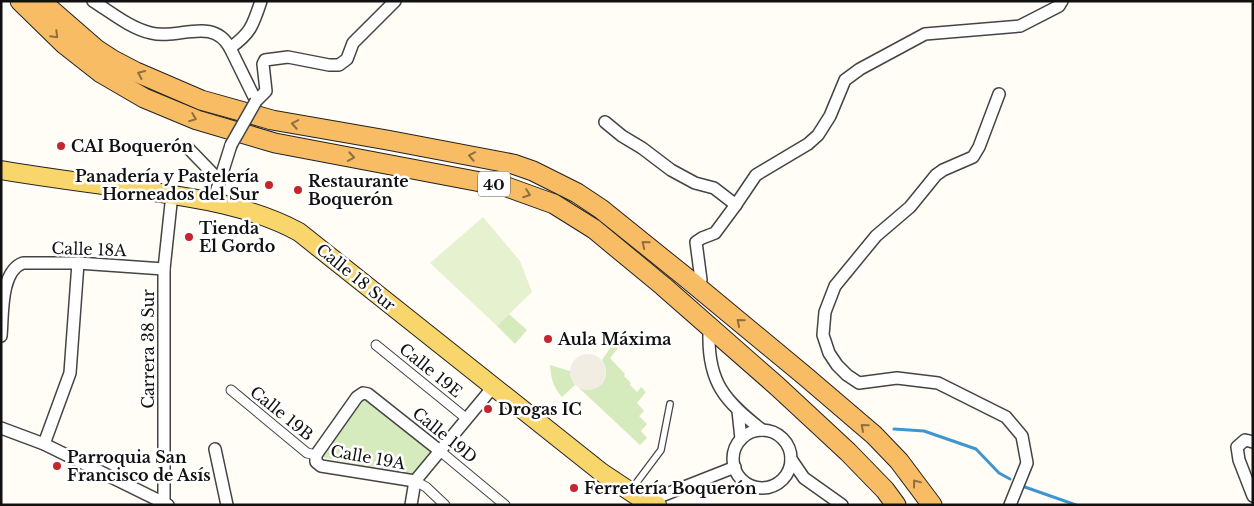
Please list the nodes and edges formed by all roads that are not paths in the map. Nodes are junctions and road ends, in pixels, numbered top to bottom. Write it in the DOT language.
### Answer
graph roads {
  1 [pos="20,1"];
  2 [pos="41,1"];
  3 [pos="93,1"];
  4 [pos="261,1"];
  5 [pos="395,1"];
  6 [pos="1062,1"];
  7 [pos="230,48"];
  8 [pos="998,94"];
  9 [pos="256,101"];
  10 [pos="605,122"];
  11 [pos="188,148"];
  12 [pos="1,170"];
  13 [pos="219,180"];
  14 [pos="745,191"];
  15 [pos="720,192"];
  16 [pos="172,194"];
  17 [pos="213,202"];
  18 [pos="736,205"];
  19 [pos="78,263"];
  20 [pos="164,269"];
  21 [pos="701,280"];
  22 [pos="3,289"];
  23 [pos="709,334"];
  24 [pos="1,336"];
  25 [pos="376,345"];
  26 [pos="493,387"];
  27 [pos="231,390"];
  28 [pos="670,404"];
  29 [pos="738,411"];
  30 [pos="467,419"];
  31 [pos="1,428"];
  32 [pos="762,430"];
  33 [pos="741,439"];
  34 [pos="1250,441"];
  35 [pos="44,444"];
  36 [pos="215,449"];
  37 [pos="440,451"];
  38 [pos="316,458"];
  39 [pos="791,459"];
  40 [pos="735,467"];
  41 [pos="804,478"];
  42 [pos="415,481"];
  43 [pos="781,481"];
  44 [pos="629,492"];
  45 [pos="1253,496"];
  46 [pos="166,504"];
  47 [pos="648,504"];
  48 [pos="226,505"];
  49 [pos="410,505"];
  50 [pos="445,505"];
  51 [pos="504,505"];
  52 [pos="842,505"];
  53 [pos="896,505"];
  54 [pos="932,505"];
  55 [pos="1010,505"];
  1 -- 53 [label="highway, 40, one-way"];
  54 -- 2 [label="highway, 40, one-way"];
  3 -- 7 [label="street"];
  4 -- 7 [label="street"];
  5 -- 9 [label="street"];
  6 -- 14 [label="street"];
  7 -- 9 [label="street"];
  8 -- 55 [label="street"];
  9 -- 13 [label="street, bridge"];
  10 -- 15 [label="street"];
  11 -- 13 [label="street"];
  12 -- 16 [label="main road, Calle 18 Sur"];
  13 -- 17 [label="street"];
  14 -- 15 [label="street"];
  14 -- 18 [label="street"];
  15 -- 18 [label="street"];
  16 -- 17 [label="main road, Calle 18 Sur"];
  16 -- 20 [label="street, Carrera 38 Sur"];
  17 -- 26 [label="main road, Calle 18 Sur"];
  18 -- 21 [label="street"];
  19 -- 20 [label="street, Calle 18A"];
  19 -- 22 [label="street, Calle 18A"];
  19 -- 35 [label="street"];
  20 -- 46 [label="street, Carrera 38 Sur"];
  22 -- 24 [label="street"];
  23 -- 29 [label="street"];
  25 -- 30 [label="street, Calle 19E"];
  26 -- 30 [label="street"];
  26 -- 44 [label="main road, Calle 18 Sur"];
  27 -- 38 [label="street, Calle 19B"];
  28 -- 44 [label="lane"];
  29 -- 32 [label="street"];
  29 -- 33 [label="street"];
  30 -- 37 [label="street"];
  31 -- 35 [label="street"];
  32 -- 33 [label="street"];
  32 -- 39 [label="street"];
  33 -- 40 [label="street"];
  34 -- 45 [label="street"];
  35 -- 46 [label="street"];
  36 -- 48 [label="street"];
  37 -- 38 [label="street, Calle 19D"];
  37 -- 42 [label="street"];
  37 -- 51 [label="street, Calle 19D"];
  38 -- 42 [label="street, Calle 19A"];
  39 -- 41 [label="street"];
  39 -- 43 [label="street"];
  40 -- 43 [label="street"];
  40 -- 47 [label="street"];
  41 -- 43 [label="street"];
  41 -- 52 [label="street"];
  42 -- 49 [label="street"];
  42 -- 50 [label="street"];
  44 -- 47 [label="main road, Calle 18 Sur"];
}
